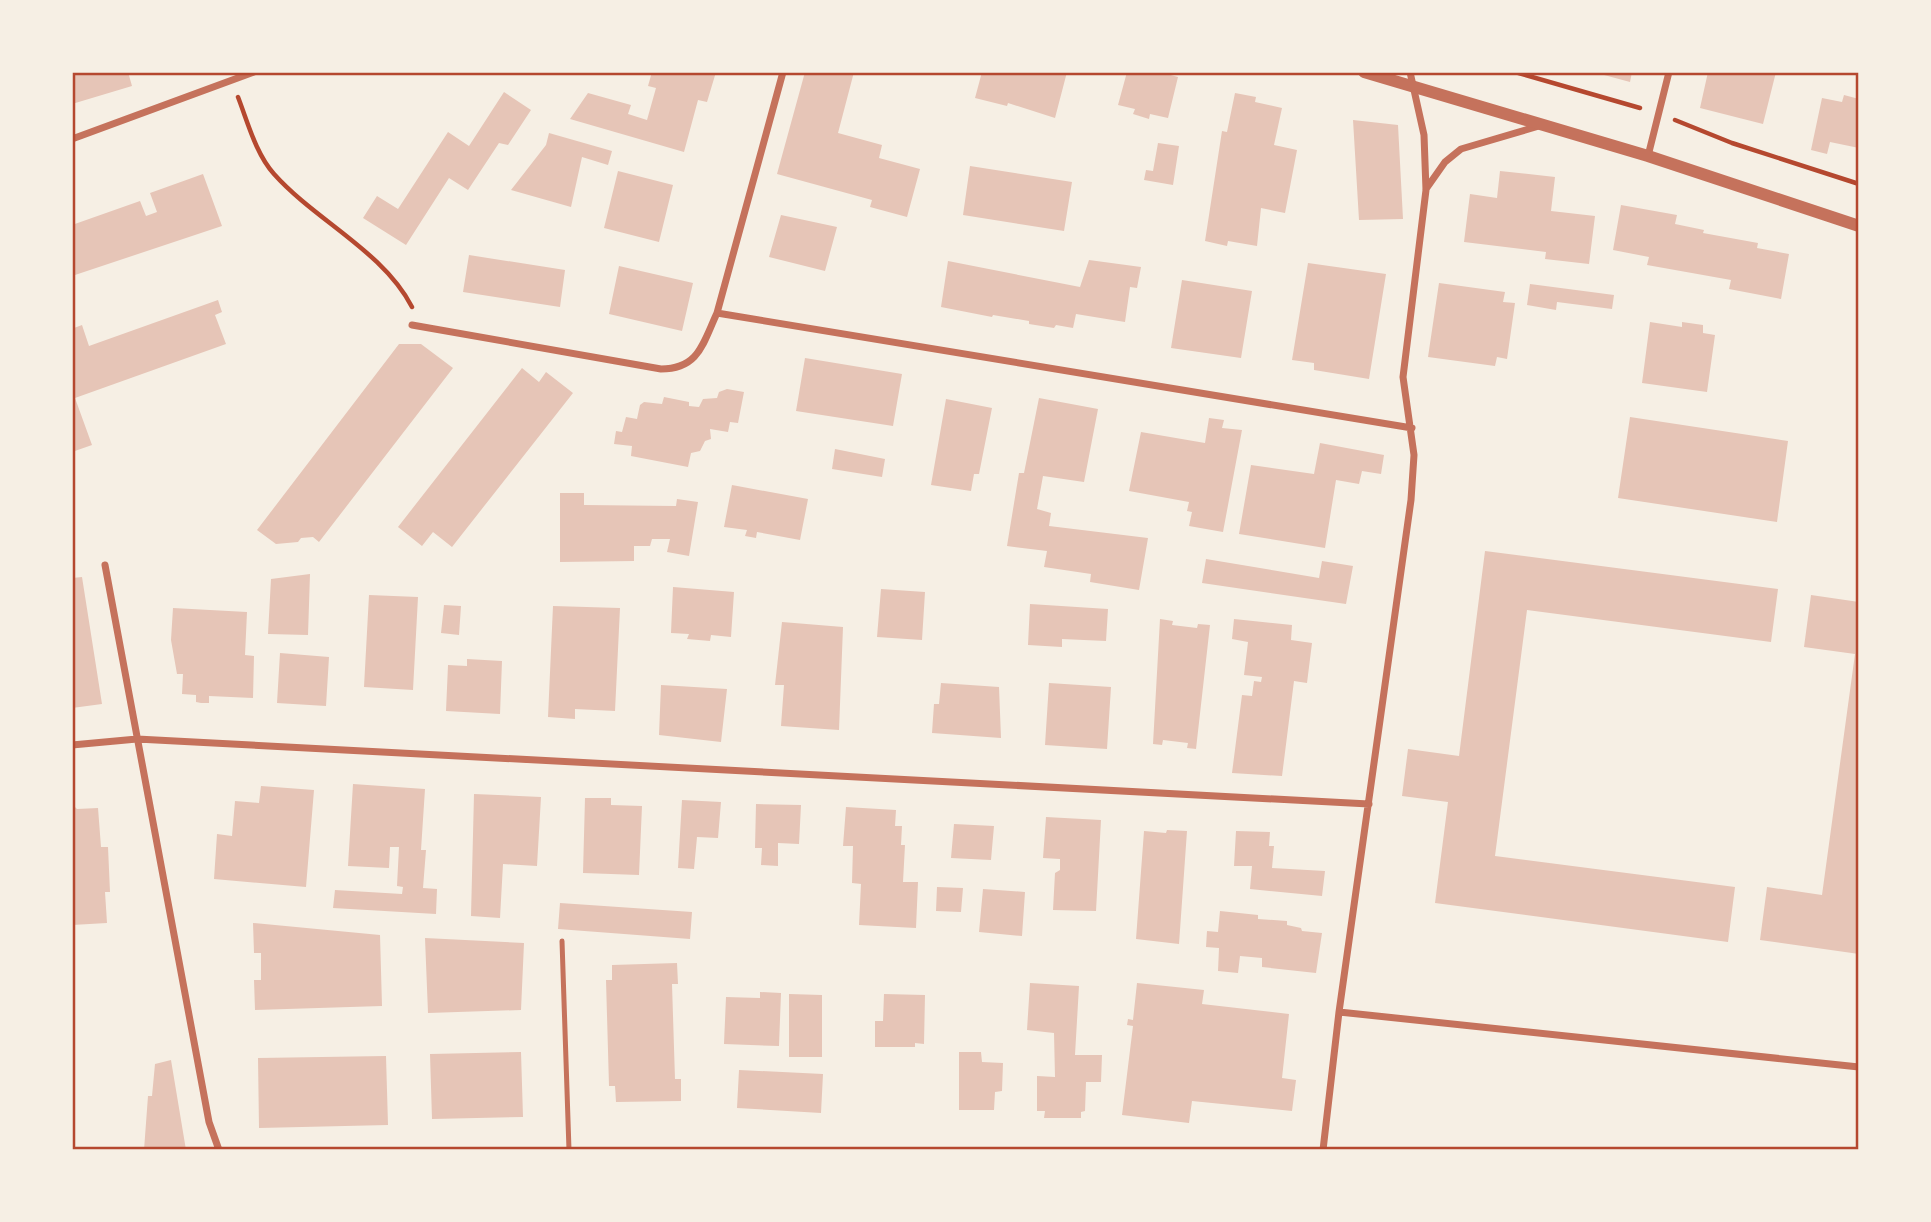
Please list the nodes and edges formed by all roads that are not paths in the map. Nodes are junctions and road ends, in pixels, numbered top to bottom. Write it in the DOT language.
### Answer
graph roads {
  1 [pos="254,72"];
  2 [pos="783,72"];
  3 [pos="1364,72"];
  4 [pos="1410,72"];
  5 [pos="1669,72"];
  6 [pos="1412,86"];
  7 [pos="1543,125"];
  8 [pos="72,139"];
  9 [pos="1648,156"];
  10 [pos="1426,190"];
  11 [pos="1859,226"];
  12 [pos="717,313"];
  13 [pos="412,325"];
  14 [pos="1412,428"];
  15 [pos="105,565"];
  16 [pos="137,739"];
  17 [pos="72,744"];
  18 [pos="1369,804"];
  19 [pos="562,941"];
  20 [pos="1339,1012"];
  21 [pos="1859,1067"];
  22 [pos="219,1150"];
  23 [pos="569,1150"];
  24 [pos="1324,1150"];
  1 -- 8 [label="street"];
  2 -- 12 [label="street"];
  3 -- 6 [label="street"];
  4 -- 6 [label="street"];
  5 -- 9 [label="street"];
  6 -- 7 [label="street"];
  6 -- 10 [label="street"];
  7 -- 9 [label="street"];
  7 -- 10 [label="street"];
  9 -- 11 [label="street"];
  10 -- 14 [label="street"];
  12 -- 13 [label="street"];
  12 -- 14 [label="street"];
  14 -- 18 [label="street"];
  15 -- 16 [label="street"];
  16 -- 17 [label="street"];
  16 -- 18 [label="street"];
  16 -- 22 [label="street"];
  18 -- 20 [label="street"];
  19 -- 23 [label="lane"];
  20 -- 21 [label="street"];
  20 -- 24 [label="street"];
}
